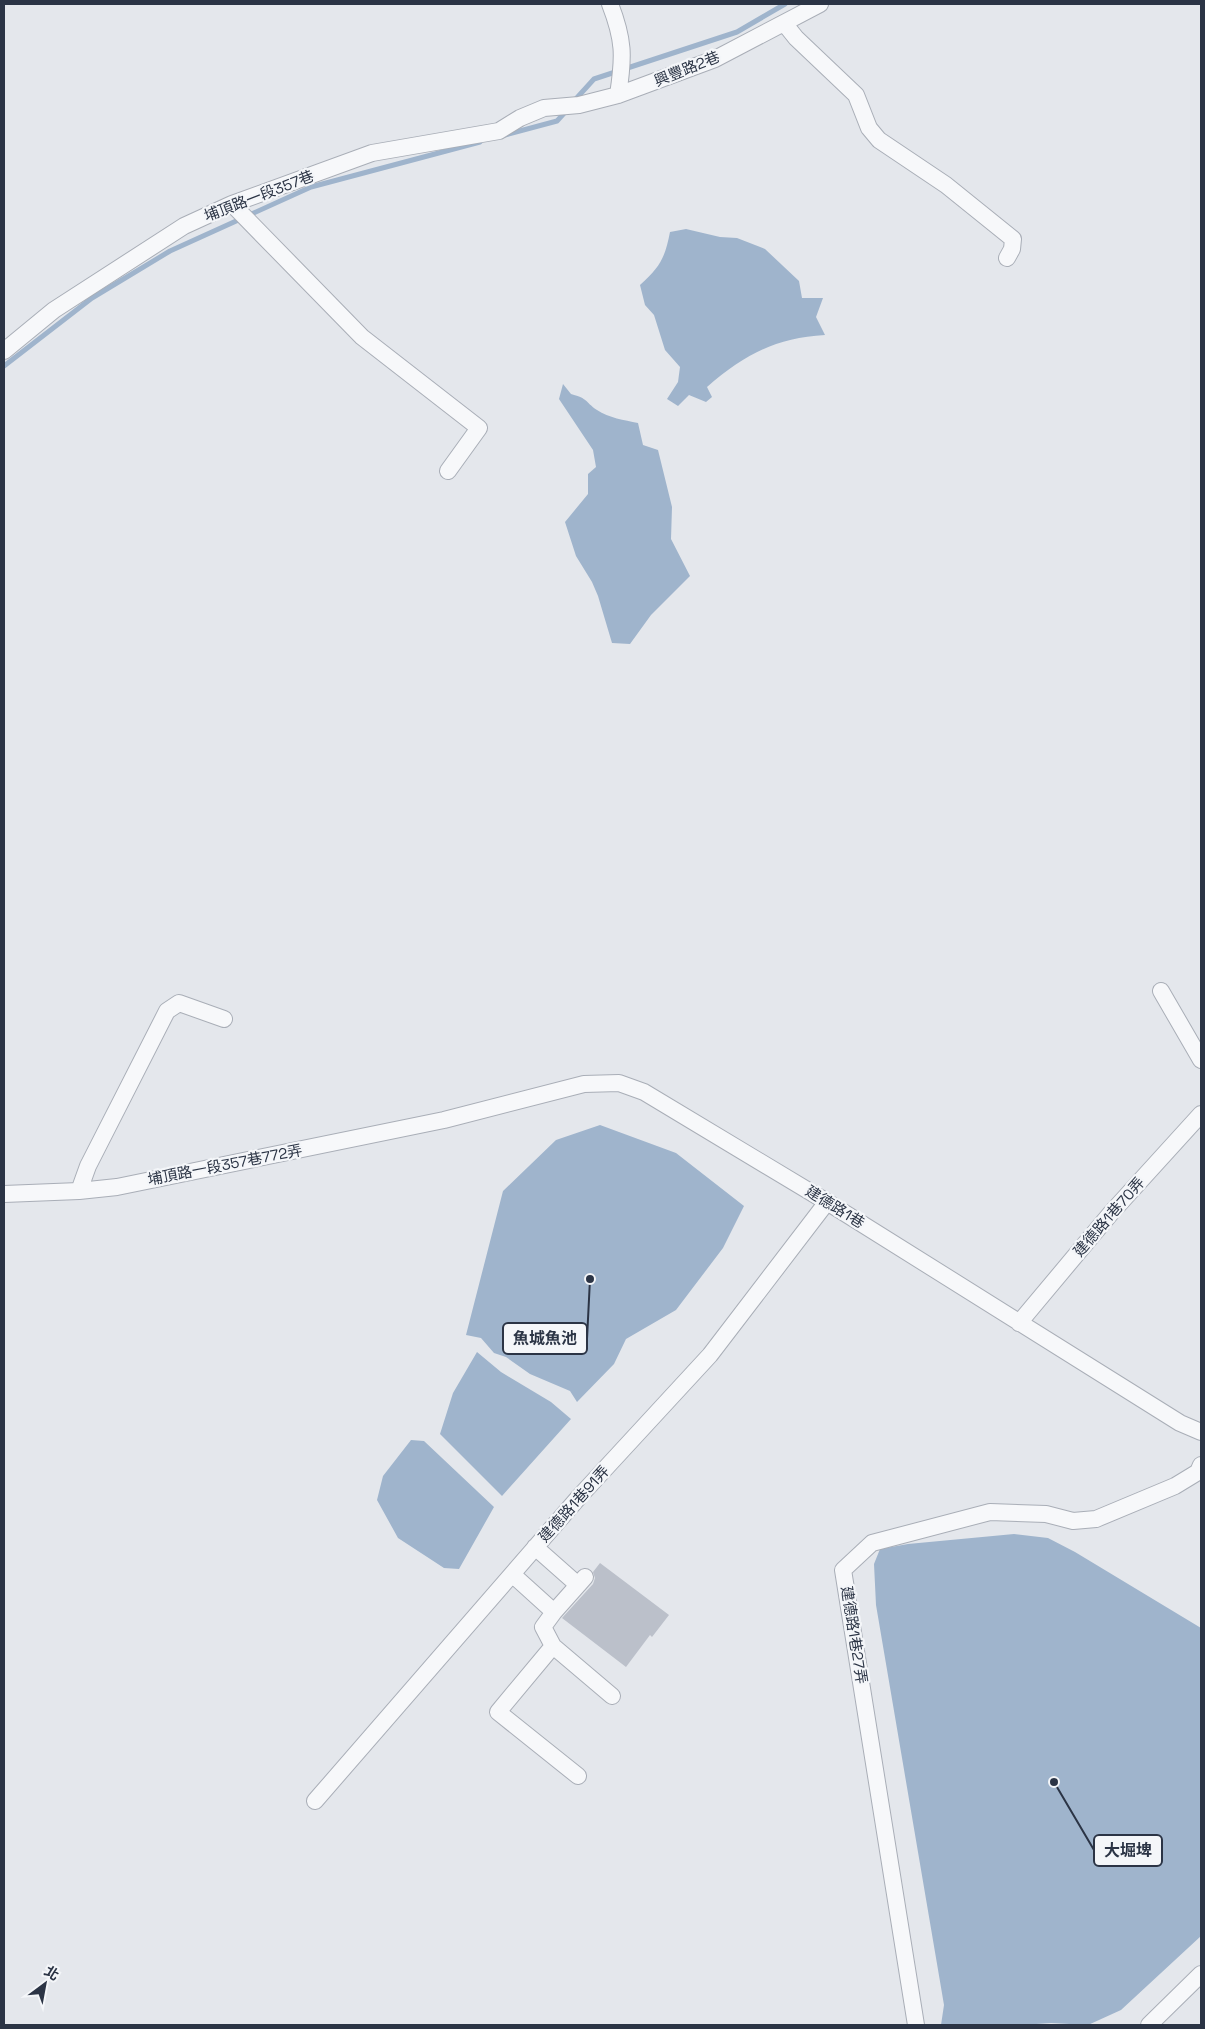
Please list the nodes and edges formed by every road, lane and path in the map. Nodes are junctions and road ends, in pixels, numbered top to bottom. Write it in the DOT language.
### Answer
graph roads {
  1 [pos="610,4"];
  2 [pos="820,4"];
  3 [pos="784,23"];
  4 [pos="618,95"];
  5 [pos="544,108"];
  6 [pos="232,204"];
  7 [pos="1007,258"];
  8 [pos="4,351"];
  9 [pos="448,471"];
  10 [pos="1161,991"];
  11 [pos="224,1019"];
  12 [pos="1201,1060"];
  13 [pos="1201,1114"];
  14 [pos="444,1120"];
  15 [pos="79,1191"];
  16 [pos="4,1194"];
  17 [pos="827,1202"];
  18 [pos="1019,1323"];
  19 [pos="1201,1432"];
  20 [pos="1201,1465"];
  21 [pos="535,1547"];
  22 [pos="513,1575"];
  23 [pos="554,1612"];
  24 [pos="553,1646"];
  25 [pos="612,1696"];
  26 [pos="578,1776"];
  27 [pos="314,1801"];
  28 [pos="1201,1974"];
  29 [pos="916,2025"];
  30 [pos="1149,2025"];
  1 -- 4 [label="street"];
  2 -- 3 [label="street, 興豐路2巷"];
  3 -- 4 [label="street, 興豐路2巷"];
  3 -- 7 [label="street"];
  4 -- 5 [label="street, 興豐路2巷"];
  5 -- 6 [label="street, 埔頂路一段357巷"];
  6 -- 8 [label="street, 埔頂路一段357巷"];
  6 -- 9 [label="street"];
  10 -- 12 [label="street"];
  11 -- 15 [label="street"];
  13 -- 18 [label="street, 建德路1巷70弄"];
  14 -- 15 [label="street, 埔頂路一段357巷772弄"];
  14 -- 17 [label="street, 建德路1巷"];
  15 -- 16 [label="street, 埔頂路一段357巷772弄"];
  17 -- 18 [label="street, 建德路1巷"];
  17 -- 21 [label="street, 建德路1巷91弄"];
  18 -- 19 [label="street, 建德路1巷"];
  20 -- 29 [label="street, 建德路1巷27弄"];
  21 -- 22 [label="street, 建德路1巷91弄"];
  21 -- 23 [label="street"];
  22 -- 23 [label="street"];
  22 -- 27 [label="street, 建德路1巷91弄"];
  23 -- 24 [label="street"];
  24 -- 25 [label="street"];
  24 -- 26 [label="street"];
  28 -- 30 [label="street"];
}
